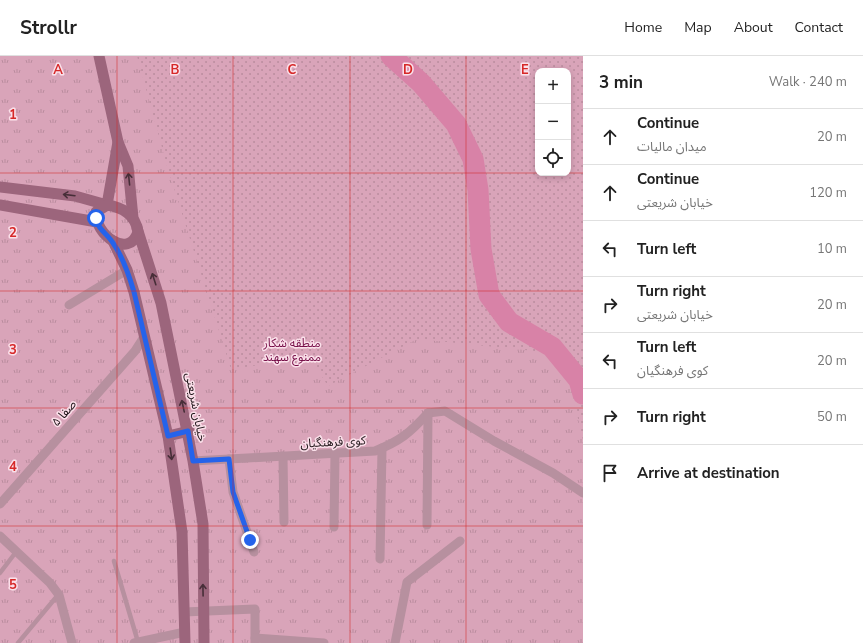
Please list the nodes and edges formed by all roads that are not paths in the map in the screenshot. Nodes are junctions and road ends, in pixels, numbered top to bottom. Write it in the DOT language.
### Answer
graph roads {
  1 [pos="99,56"];
  2 [pos="118,142"];
  3 [pos="0,188"];
  4 [pos="35,191"];
  5 [pos="107,205"];
  6 [pos="0,206"];
  7 [pos="32,210"];
  8 [pos="97,222"];
  9 [pos="135,223"];
  10 [pos="113,241"];
  11 [pos="127,270"];
  12 [pos="68,305"];
  13 [pos="144,337"];
  14 [pos="428,413"];
  15 [pos="188,431"];
  16 [pos="168,436"];
  17 [pos="382,448"];
  18 [pos="335,454"];
  19 [pos="283,456"];
  20 [pos="229,459"];
  21 [pos="193,461"];
  22 [pos="583,493"];
  23 [pos="0,504"];
  24 [pos="284,522"];
  25 [pos="427,525"];
  26 [pos="334,527"];
  27 [pos="0,536"];
  28 [pos="460,541"];
  29 [pos="16,552"];
  30 [pos="254,552"];
  31 [pos="380,559"];
  32 [pos="114,560"];
  33 [pos="0,573"];
  34 [pos="59,595"];
  35 [pos="204,610"];
  36 [pos="184,612"];
  37 [pos="185,637"];
  38 [pos="255,640"];
  39 [pos="136,642"];
  40 [pos="18,643"];
  41 [pos="72,643"];
  42 [pos="204,643"];
  43 [pos="324,643"];
  44 [pos="395,643"];
  1 -- 2 [label="main road"];
  2 -- 5 [label="main road"];
  9 -- 2 [label="main road, خیابان شریعتی, one-way"];
  3 -- 4 [label="main road"];
  5 -- 4 [label="main road, one-way"];
  4 -- 7 [label="main road"];
  5 -- 8 [label="main road"];
  5 -- 9 [label="main road"];
  6 -- 7 [label="main road"];
  7 -- 8 [label="main road"];
  8 -- 10 [label="main road"];
  9 -- 10 [label="main road"];
  15 -- 9 [label="main road, خیابان شریعتی, one-way"];
  10 -- 11 [label="main road"];
  11 -- 12 [label="street"];
  11 -- 13 [label="main road"];
  13 -- 16 [label="main road"];
  13 -- 23 [label="street, صفا ۵"];
  14 -- 17 [label="street, کوی فرهنگیان"];
  14 -- 22 [label="street"];
  14 -- 25 [label="street"];
  15 -- 16 [label="main road"];
  15 -- 21 [label="main road, خیابان شریعتی"];
  16 -- 36 [label="main road, one-way"];
  17 -- 18 [label="street, کوی فرهنگیان"];
  17 -- 31 [label="street"];
  18 -- 19 [label="street, کوی فرهنگیان"];
  18 -- 26 [label="street"];
  19 -- 20 [label="street, کوی فرهنگیان"];
  19 -- 24 [label="street"];
  20 -- 21 [label="street, کوی فرهنگیان"];
  20 -- 30 [label="street"];
  35 -- 21 [label="main road, خیابان شریعتی, one-way"];
  27 -- 29 [label="street"];
  28 -- 44 [label="street"];
  29 -- 33 [label="lane"];
  29 -- 34 [label="street"];
  32 -- 39 [label="lane"];
  34 -- 40 [label="lane"];
  34 -- 41 [label="street"];
  35 -- 36 [label="street"];
  35 -- 38 [label="street"];
  35 -- 42 [label="main road, خیابان شریعتی"];
  36 -- 37 [label="main road"];
  37 -- 39 [label="street"];
  38 -- 43 [label="street"];
}
